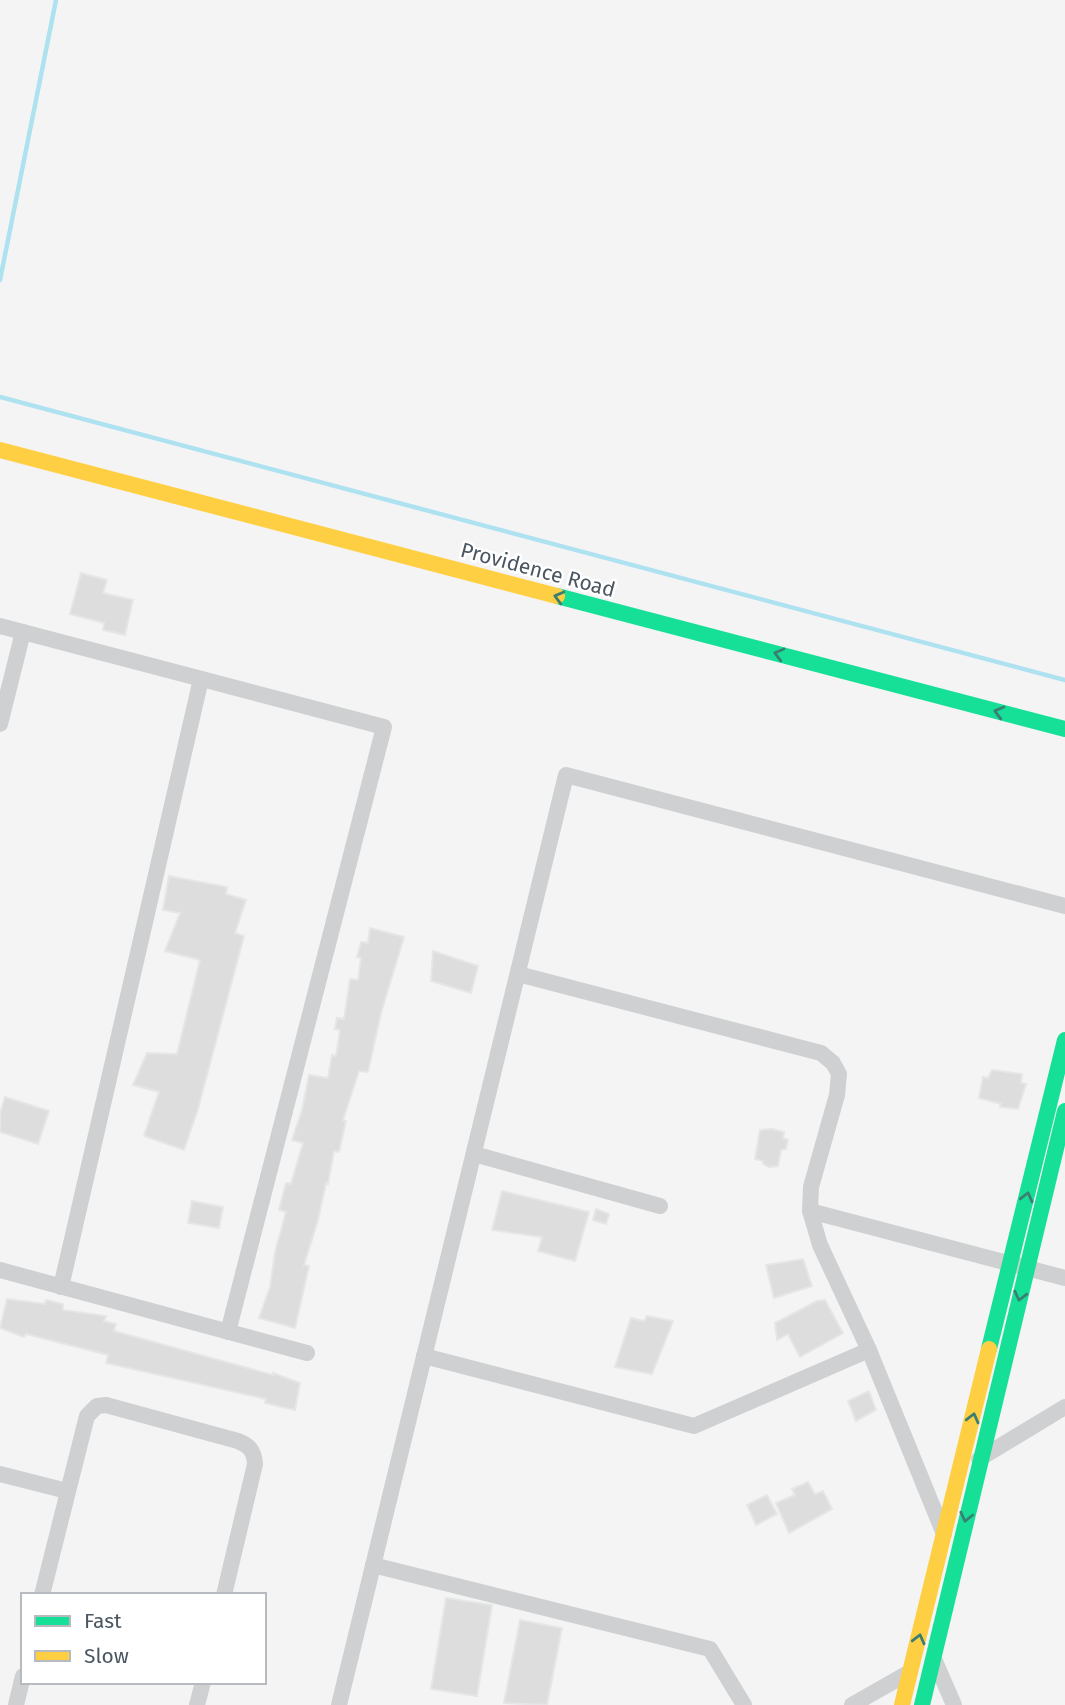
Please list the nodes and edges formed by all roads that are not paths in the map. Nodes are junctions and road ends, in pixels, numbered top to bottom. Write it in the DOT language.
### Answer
graph roads {
  1 [pos="0,438"];
  2 [pos="0,450"];
  3 [pos="0,626"];
  4 [pos="23,632"];
  5 [pos="201,679"];
  6 [pos="1065,715"];
  7 [pos="0,724"];
  8 [pos="1065,729"];
  9 [pos="1065,906"];
  10 [pos="518,974"];
  11 [pos="1065,1040"];
  12 [pos="1065,1111"];
  13 [pos="474,1154"];
  14 [pos="660,1206"];
  15 [pos="810,1211"];
  16 [pos="1018,1267"];
  17 [pos="0,1270"];
  18 [pos="1065,1278"];
  19 [pos="61,1287"];
  20 [pos="228,1332"];
  21 [pos="869,1350"];
  22 [pos="307,1353"];
  23 [pos="424,1356"];
  24 [pos="1065,1407"];
  25 [pos="979,1459"];
  26 [pos="0,1474"];
  27 [pos="67,1491"];
  28 [pos="944,1534"];
  29 [pos="373,1565"];
  30 [pos="42,1593"];
  31 [pos="224,1593"];
  32 [pos="934,1659"];
  33 [pos="910,1672"];
  34 [pos="21,1684"];
  35 [pos="202,1684"];
  36 [pos="860,1704"];
  37 [pos="16,1705"];
  38 [pos="197,1705"];
  39 [pos="339,1705"];
  40 [pos="744,1705"];
  41 [pos="902,1705"];
  42 [pos="922,1705"];
  43 [pos="954,1705"];
  1 -- 6 [label="street, Providence Road"];
  8 -- 2 [label="street, Providence Road, one-way"];
  3 -- 4 [label="street"];
  4 -- 5 [label="street"];
  4 -- 7 [label="street"];
  5 -- 19 [label="street"];
  5 -- 20 [label="street"];
  9 -- 10 [label="street"];
  10 -- 13 [label="street"];
  10 -- 15 [label="street"];
  16 -- 11 [label="street, one-way"];
  12 -- 16 [label="street"];
  13 -- 14 [label="street"];
  13 -- 23 [label="street"];
  15 -- 16 [label="street"];
  15 -- 21 [label="street"];
  16 -- 18 [label="street"];
  16 -- 25 [label="street, one-way"];
  28 -- 16 [label="street, one-way"];
  17 -- 19 [label="street"];
  19 -- 20 [label="street"];
  20 -- 22 [label="street"];
  21 -- 23 [label="street"];
  21 -- 28 [label="street"];
  23 -- 29 [label="street"];
  24 -- 25 [label="street"];
  25 -- 32 [label="street, one-way"];
  26 -- 27 [label="street"];
  27 -- 30 [label="street"];
  27 -- 31 [label="street"];
  33 -- 28 [label="street, one-way"];
  29 -- 39 [label="street"];
  29 -- 40 [label="street"];
  32 -- 42 [label="street"];
  32 -- 43 [label="street"];
  33 -- 36 [label="street"];
  33 -- 41 [label="street"];
  34 -- 37 [label="street"];
  35 -- 38 [label="street"];
}
